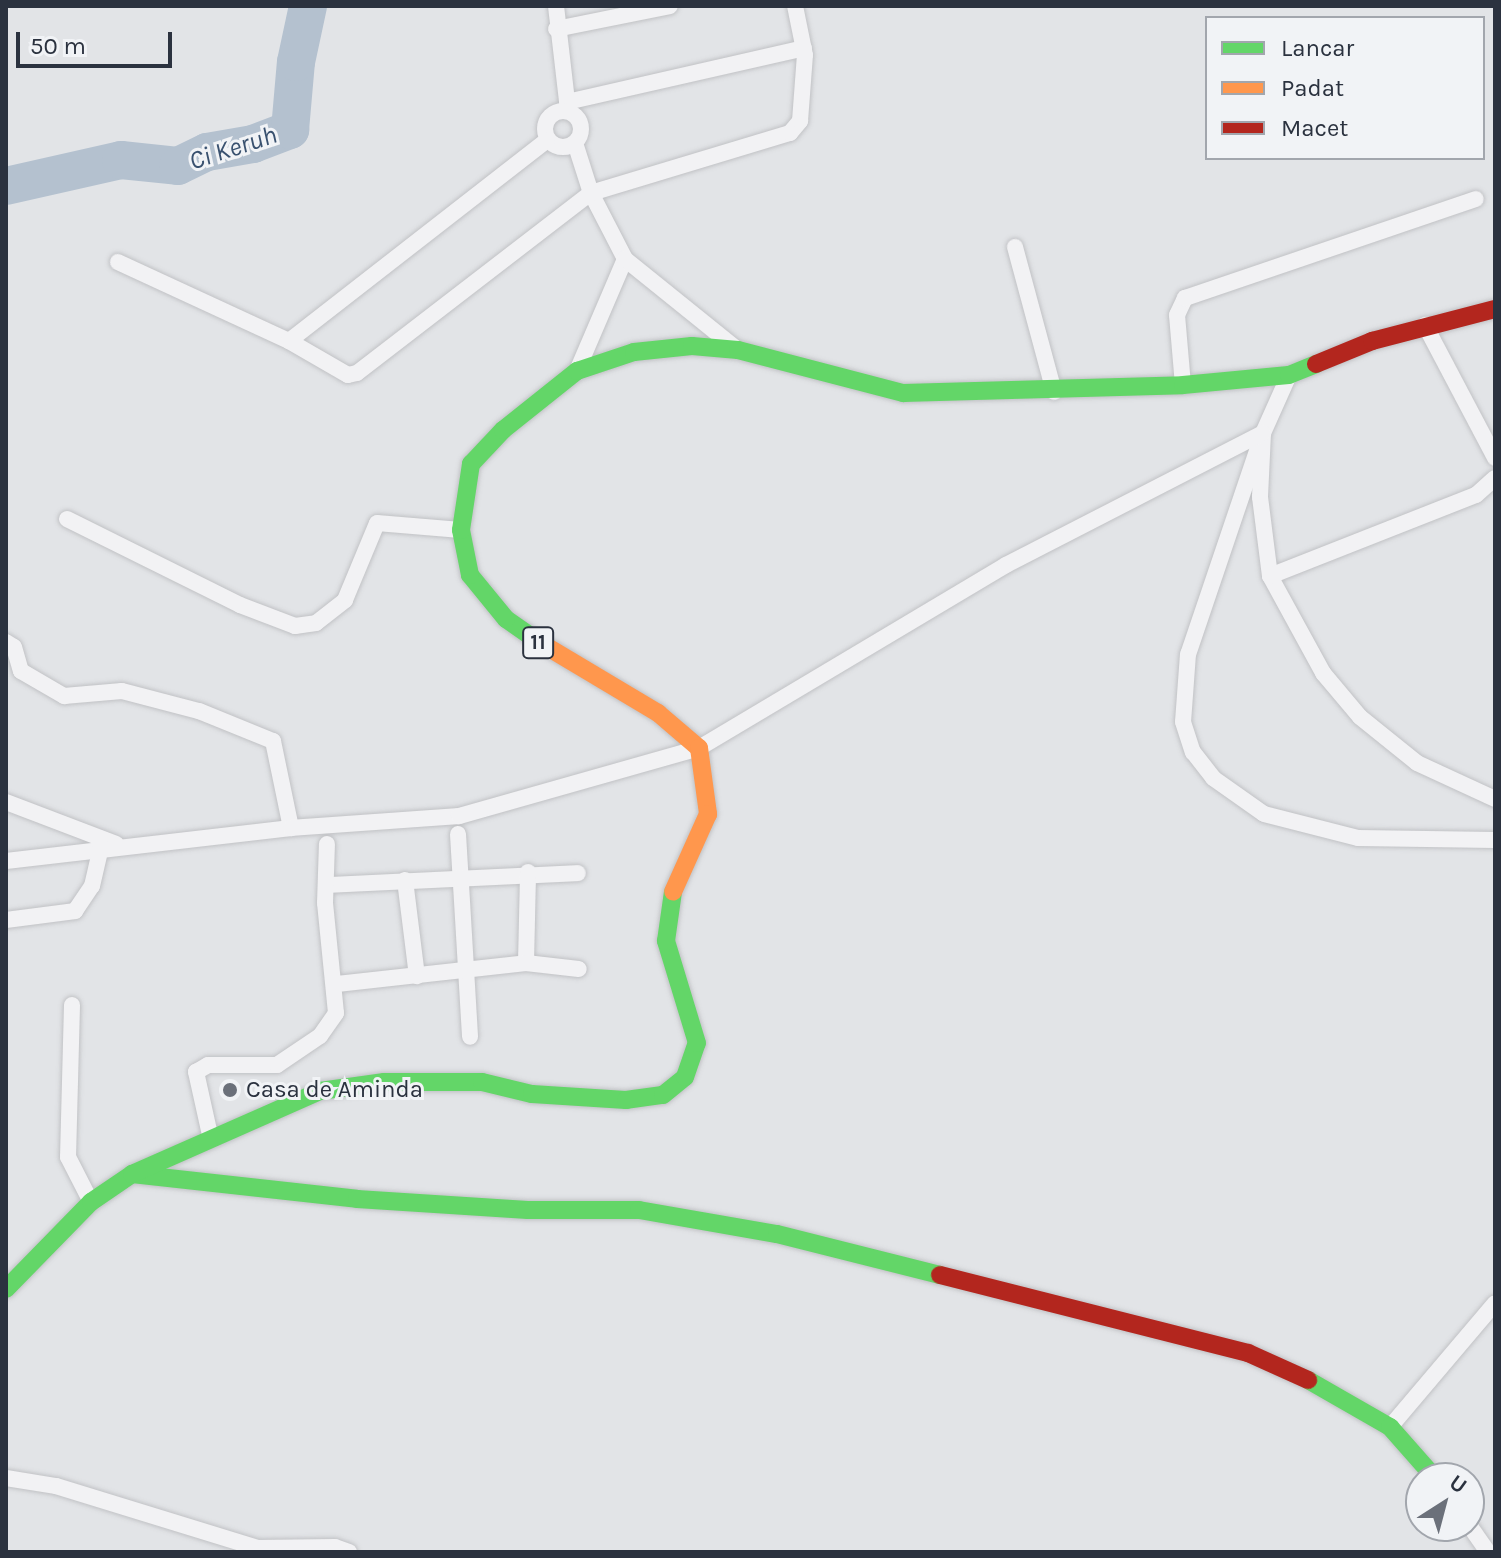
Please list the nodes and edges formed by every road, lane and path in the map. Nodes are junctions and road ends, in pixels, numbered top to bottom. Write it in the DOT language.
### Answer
graph roads {
  1 [pos="556,6"];
  2 [pos="670,6"];
  3 [pos="795,6"];
  4 [pos="556,29"];
  5 [pos="804,48"];
  6 [pos="567,106"];
  7 [pos="547,140"];
  8 [pos="575,143"];
  9 [pos="591,193"];
  10 [pos="1476,199"];
  11 [pos="1015,247"];
  12 [pos="625,259"];
  13 [pos="118,262"];
  14 [pos="1495,309"];
  15 [pos="1425,325"];
  16 [pos="289,341"];
  17 [pos="738,350"];
  18 [pos="577,371"];
  19 [pos="1289,375"];
  20 [pos="1183,385"];
  21 [pos="1054,392"];
  22 [pos="1263,433"];
  23 [pos="1495,458"];
  24 [pos="1495,478"];
  25 [pos="67,519"];
  26 [pos="461,530"];
  27 [pos="1270,576"];
  28 [pos="6,642"];
  29 [pos="699,748"];
  30 [pos="1495,799"];
  31 [pos="6,802"];
  32 [pos="291,828"];
  33 [pos="458,834"];
  34 [pos="1495,840"];
  35 [pos="327,844"];
  36 [pos="101,847"];
  37 [pos="125,847"];
  38 [pos="6,861"];
  39 [pos="528,872"];
  40 [pos="578,873"];
  41 [pos="462,875"];
  42 [pos="405,880"];
  43 [pos="328,885"];
  44 [pos="6,920"];
  45 [pos="526,963"];
  46 [pos="579,969"];
  47 [pos="469,970"];
  48 [pos="417,976"];
  49 [pos="337,984"];
  50 [pos="72,1005"];
  51 [pos="470,1037"];
  52 [pos="210,1135"];
  53 [pos="132,1174"];
  54 [pos="91,1202"];
  55 [pos="6,1289"];
  56 [pos="1495,1303"];
  57 [pos="1390,1427"];
  58 [pos="1421,1462"];
  59 [pos="6,1478"];
  60 [pos="349,1552"];
  1 -- 4 [label="street"];
  2 -- 4 [label="street"];
  3 -- 5 [label="street"];
  4 -- 6 [label="street"];
  5 -- 6 [label="street"];
  5 -- 9 [label="street"];
  6 -- 7 [label="street"];
  6 -- 8 [label="street"];
  7 -- 8 [label="street"];
  7 -- 16 [label="street"];
  8 -- 9 [label="street"];
  9 -- 12 [label="street"];
  9 -- 16 [label="street"];
  10 -- 20 [label="street"];
  11 -- 21 [label="street"];
  12 -- 17 [label="street"];
  12 -- 18 [label="street"];
  13 -- 16 [label="street"];
  14 -- 15 [label="main road, 11"];
  15 -- 19 [label="main road, 11"];
  15 -- 23 [label="street"];
  17 -- 18 [label="main road, 11"];
  17 -- 21 [label="main road, 11"];
  18 -- 26 [label="main road, 11"];
  19 -- 20 [label="main road, 11"];
  19 -- 22 [label="street"];
  20 -- 21 [label="main road, 11"];
  22 -- 27 [label="street"];
  22 -- 29 [label="street"];
  22 -- 34 [label="street"];
  24 -- 27 [label="street"];
  25 -- 26 [label="street"];
  26 -- 29 [label="main road, 11"];
  27 -- 30 [label="street"];
  28 -- 32 [label="street"];
  29 -- 32 [label="street"];
  29 -- 52 [label="main road"];
  31 -- 37 [label="street"];
  32 -- 37 [label="street"];
  33 -- 41 [label="street"];
  35 -- 43 [label="street"];
  36 -- 37 [label="street"];
  36 -- 38 [label="street"];
  36 -- 44 [label="street"];
  39 -- 40 [label="street"];
  39 -- 41 [label="street"];
  39 -- 45 [label="street"];
  41 -- 42 [label="street"];
  41 -- 47 [label="street"];
  42 -- 43 [label="street"];
  42 -- 48 [label="street"];
  43 -- 49 [label="street"];
  45 -- 46 [label="street"];
  45 -- 47 [label="street"];
  47 -- 48 [label="street"];
  47 -- 51 [label="street"];
  48 -- 49 [label="street"];
  49 -- 52 [label="street"];
  50 -- 54 [label="street"];
  52 -- 53 [label="main road"];
  53 -- 54 [label="main road"];
  53 -- 57 [label="main road"];
  54 -- 55 [label="main road"];
  56 -- 57 [label="street"];
  57 -- 58 [label="main road"];
  59 -- 60 [label="street"];
}
